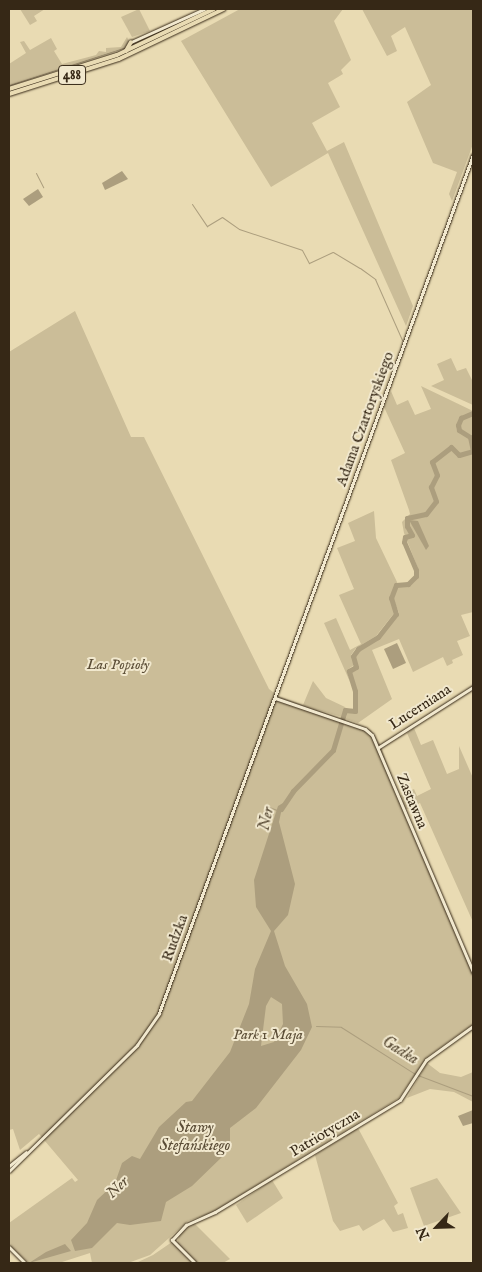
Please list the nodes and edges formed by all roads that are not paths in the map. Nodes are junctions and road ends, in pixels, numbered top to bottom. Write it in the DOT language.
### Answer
graph roads {
  1 [pos="204,9"];
  2 [pos="214,9"];
  3 [pos="224,9"];
  4 [pos="131,42"];
  5 [pos="132,51"];
  6 [pos="123,53"];
  7 [pos="9,89"];
  8 [pos="9,94"];
  9 [pos="473,155"];
  10 [pos="473,687"];
  11 [pos="277,690"];
  12 [pos="275,698"];
  13 [pos="379,747"];
  14 [pos="473,972"];
  15 [pos="473,1026"];
  16 [pos="26,1152"];
  17 [pos="9,1166"];
  18 [pos="9,1171"];
  19 [pos="9,1247"];
  20 [pos="25,1263"];
  21 [pos="196,1263"];
  1 -- 4 [label="street"];
  2 -- 5 [label="main road, 488"];
  3 -- 5 [label="main road, 488"];
  4 -- 6 [label="main road"];
  5 -- 6 [label="main road, 488"];
  5 -- 8 [label="main road, 488"];
  6 -- 7 [label="main road, 488"];
  9 -- 11 [label="street, Adama Czartoryskiego"];
  10 -- 13 [label="street, Lucerniana"];
  11 -- 12 [label="street, Rudzka"];
  12 -- 13 [label="street, Zastawna"];
  12 -- 16 [label="street, Rudzka"];
  13 -- 14 [label="street, Zastawna"];
  15 -- 21 [label="street, Patriotyczna"];
  16 -- 17 [label="street, Rudzka"];
  16 -- 18 [label="street, Rudzka"];
  19 -- 20 [label="street"];
}
